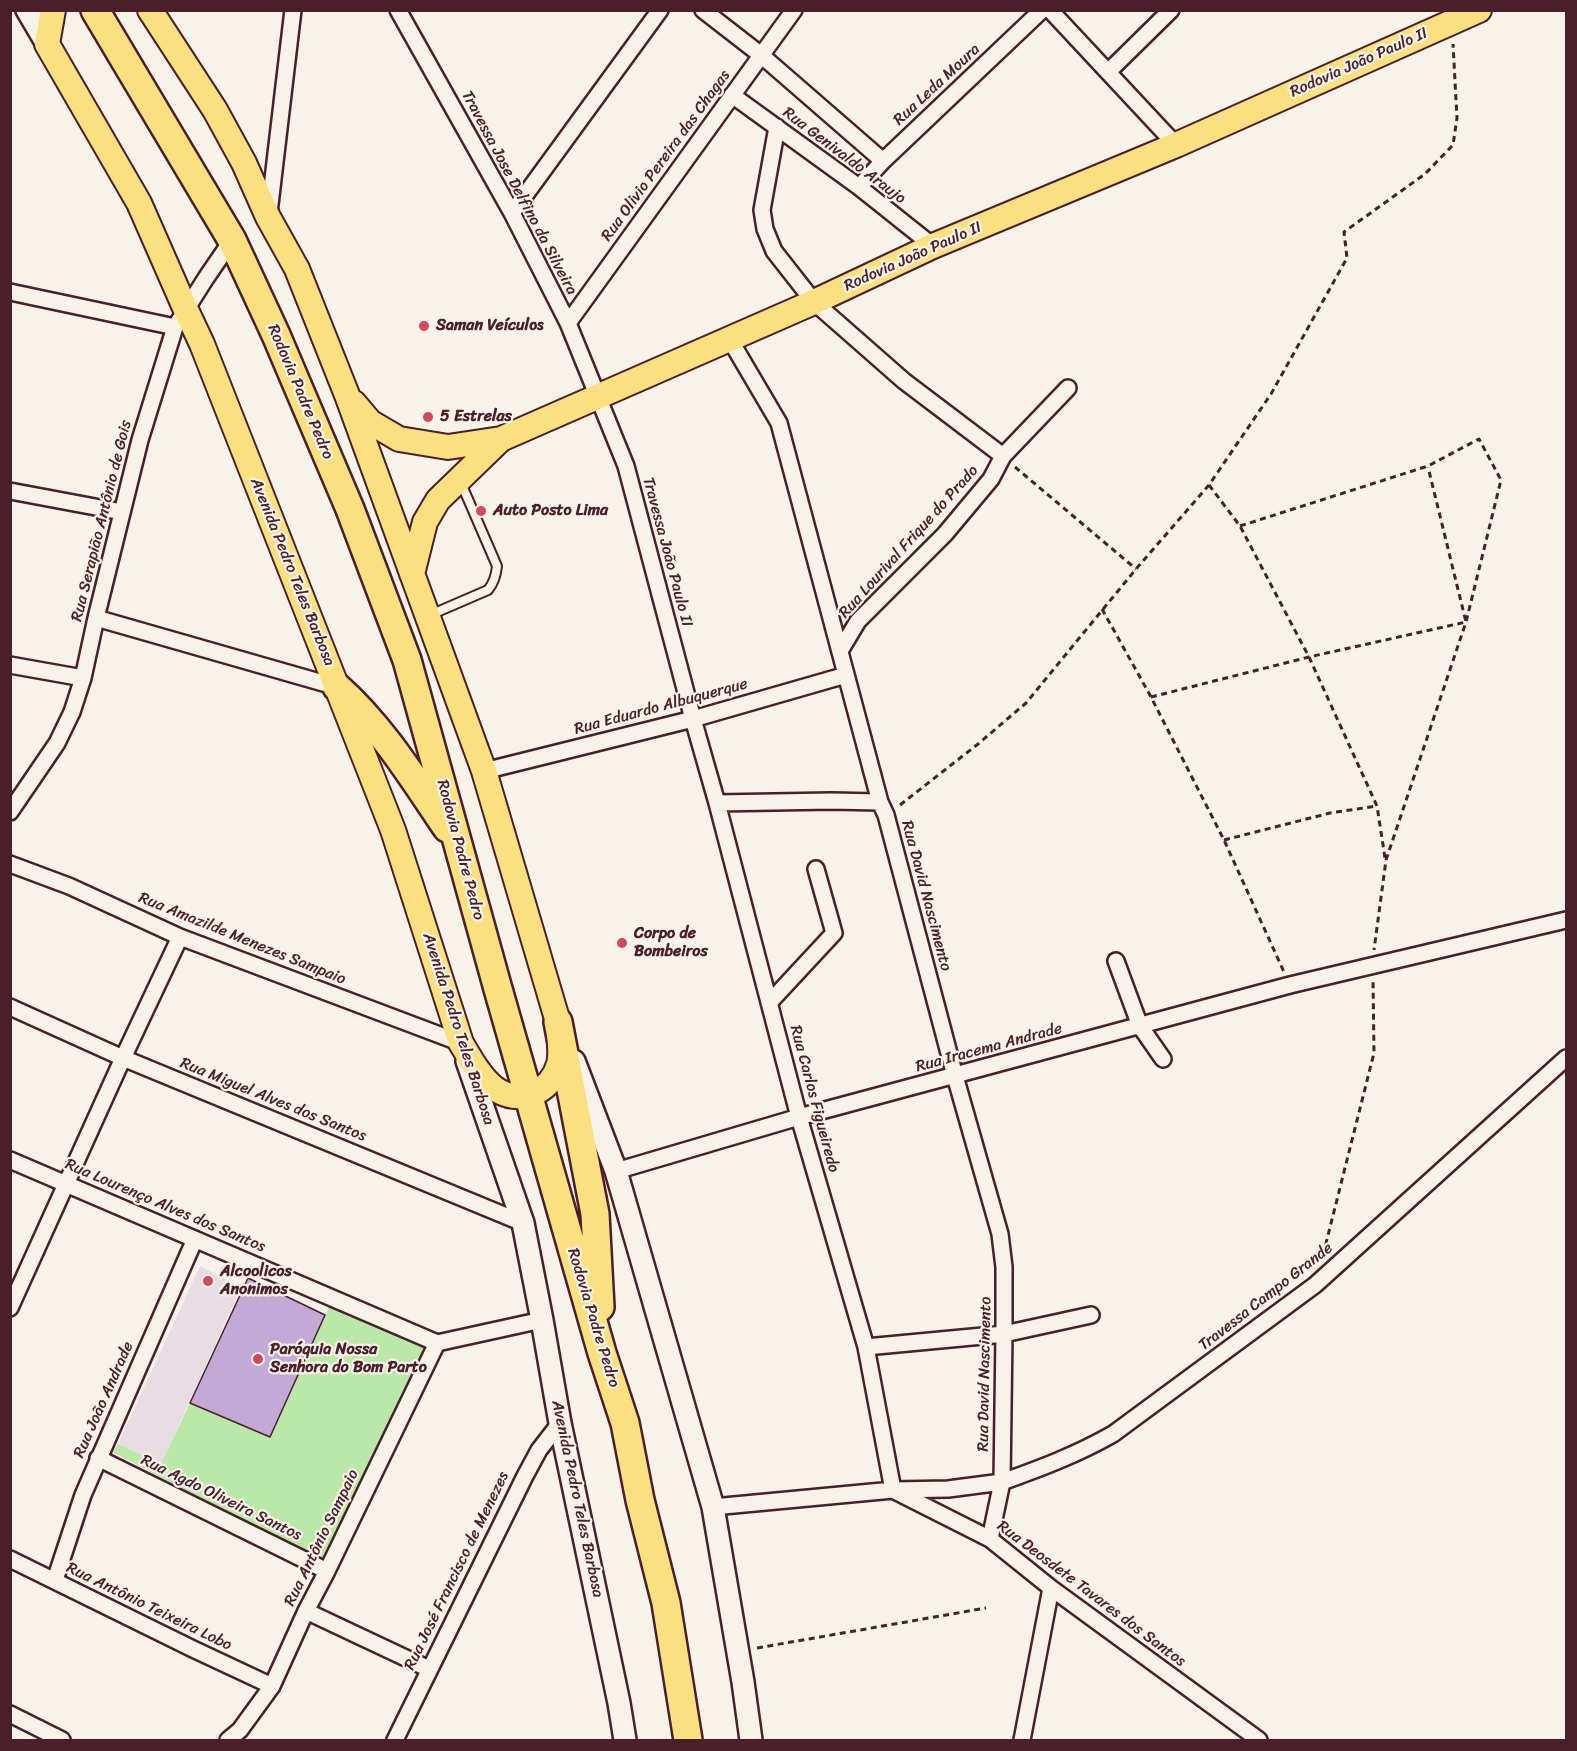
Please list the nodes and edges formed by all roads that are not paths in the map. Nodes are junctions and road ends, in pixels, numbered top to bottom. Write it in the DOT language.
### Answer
graph roads {
  1 [pos="27,10"];
  2 [pos="53,10"];
  3 [pos="95,10"];
  4 [pos="150,10"];
  5 [pos="293,10"];
  6 [pos="398,10"];
  7 [pos="660,10"];
  8 [pos="703,10"];
  9 [pos="794,10"];
  10 [pos="1042,10"];
  11 [pos="1050,10"];
  12 [pos="1171,10"];
  13 [pos="1479,10"];
  14 [pos="1451,16"];
  15 [pos="47,44"];
  16 [pos="761,55"];
  17 [pos="1108,72"];
  18 [pos="732,95"];
  19 [pos="777,128"];
  20 [pos="1176,145"];
  21 [pos="883,161"];
  22 [pos="859,187"];
  23 [pos="512,213"];
  24 [pos="268,218"];
  25 [pos="232,240"];
  26 [pos="933,246"];
  27 [pos="10,292"];
  28 [pos="814,302"];
  29 [pos="180,319"];
  30 [pos="568,322"];
  31 [pos="729,338"];
  32 [pos="1068,388"];
  33 [pos="347,395"];
  34 [pos="597,398"];
  35 [pos="501,439"];
  36 [pos="1003,456"];
  37 [pos="459,479"];
  38 [pos="10,491"];
  39 [pos="122,512"];
  40 [pos="412,574"];
  41 [pos="427,616"];
  42 [pos="96,618"];
  43 [pos="840,651"];
  44 [pos="10,664"];
  45 [pos="846,675"];
  46 [pos="83,678"];
  47 [pos="337,687"];
  48 [pos="693,719"];
  49 [pos="484,771"];
  50 [pos="717,803"];
  51 [pos="883,809"];
  52 [pos="10,812"];
  53 [pos="459,845"];
  54 [pos="10,864"];
  55 [pos="816,869"];
  56 [pos="1566,920"];
  57 [pos="180,937"];
  58 [pos="1116,961"];
  59 [pos="770,1003"];
  60 [pos="10,1008"];
  61 [pos="558,1023"];
  62 [pos="1140,1026"];
  63 [pos="461,1043"];
  64 [pos="123,1058"];
  65 [pos="1566,1058"];
  66 [pos="1163,1059"];
  67 [pos="955,1076"];
  68 [pos="529,1096"];
  69 [pos="799,1117"];
  70 [pos="10,1160"];
  71 [pos="616,1171"];
  72 [pos="66,1184"];
  73 [pos="523,1223"];
  74 [pos="195,1239"];
  75 [pos="10,1308"];
  76 [pos="1091,1315"];
  77 [pos="542,1320"];
  78 [pos="1004,1334"];
  79 [pos="437,1343"];
  80 [pos="866,1347"];
  81 [pos="602,1353"];
  82 [pos="560,1423"];
  83 [pos="98,1458"];
  84 [pos="1002,1482"];
  85 [pos="893,1490"];
  86 [pos="713,1507"];
  87 [pos="990,1539"];
  88 [pos="10,1559"];
  89 [pos="327,1571"];
  90 [pos="55,1580"];
  91 [pos="1051,1588"];
  92 [pos="306,1611"];
  93 [pos="429,1669"];
  94 [pos="272,1686"];
  95 [pos="10,1714"];
  96 [pos="34,1725"];
  97 [pos="29,1740"];
  98 [pos="62,1740"];
  99 [pos="228,1740"];
  100 [pos="395,1740"];
  101 [pos="625,1740"];
  102 [pos="688,1740"];
  103 [pos="751,1740"];
  104 [pos="1022,1740"];
  105 [pos="1259,1740"];
  1 -- 15 [label="street"];
  2 -- 15 [label="main road"];
  3 -- 25 [label="highway, Rodovia Padre Pedro"];
  4 -- 24 [label="main road"];
  5 -- 24 [label="street"];
  6 -- 23 [label="street, Travessa Jose Delfino da Silveira"];
  7 -- 23 [label="street"];
  8 -- 16 [label="street, Rua Genivaldo Araujo"];
  9 -- 16 [label="street, Rua Olivio Pereira das Chagas"];
  10 -- 21 [label="street, Rua Leda Moura"];
  11 -- 17 [label="street"];
  12 -- 17 [label="street"];
  13 -- 14 [label="main road, Rodovia João Paulo II"];
  14 -- 20 [label="main road, Rodovia João Paulo II"];
  15 -- 29 [label="main road, Avenida Pedro Teles Barbosa"];
  16 -- 18 [label="street, Rua Olivio Pereira das Chagas"];
  16 -- 21 [label="street, Rua Genivaldo Araujo"];
  17 -- 20 [label="street"];
  18 -- 19 [label="street, Rua Genivaldo Araujo"];
  18 -- 30 [label="street, Rua Olivio Pereira das Chagas"];
  19 -- 22 [label="street, Rua Genivaldo Araujo"];
  19 -- 28 [label="street"];
  20 -- 26 [label="main road, Rodovia João Paulo II"];
  21 -- 22 [label="street, Rua Leda Moura"];
  22 -- 26 [label="street, Rua Genivaldo Araujo"];
  23 -- 30 [label="street, Travessa Jose Delfino da Silveira"];
  24 -- 33 [label="main road"];
  25 -- 29 [label="street, Rua Serapião Antônio de Gois"];
  25 -- 53 [label="highway, Rodovia Padre Pedro"];
  26 -- 28 [label="main road, Rodovia João Paulo II"];
  27 -- 29 [label="street"];
  28 -- 31 [label="main road, Rodovia João Paulo II"];
  28 -- 36 [label="street"];
  29 -- 39 [label="street, Rua Serapião Antônio de Gois"];
  29 -- 47 [label="main road, Avenida Pedro Teles Barbosa"];
  30 -- 34 [label="street, Travessa Jose Delfino da Silveira"];
  31 -- 34 [label="main road, Rodovia João Paulo II"];
  31 -- 43 [label="street, Rua David Nascimento"];
  32 -- 36 [label="street, Rua Lourival Frique do Prado"];
  33 -- 35 [label="main road"];
  33 -- 40 [label="main road"];
  34 -- 35 [label="main road, Rodovia João Paulo II"];
  34 -- 48 [label="street, Travessa João Paulo II"];
  35 -- 37 [label="main road, Rodovia João Paulo II"];
  36 -- 43 [label="street, Rua Lourival Frique do Prado"];
  37 -- 40 [label="main road, Rodovia João Paulo II"];
  37 -- 41 [label="lane"];
  38 -- 39 [label="street"];
  39 -- 42 [label="street, Rua Serapião Antônio de Gois"];
  40 -- 41 [label="main road"];
  41 -- 49 [label="main road"];
  42 -- 46 [label="street, Rua Serapião Antônio de Gois"];
  42 -- 47 [label="street"];
  43 -- 45 [label="street, Rua David Nascimento"];
  44 -- 46 [label="street"];
  45 -- 48 [label="street, Rua Eduardo Albuquerque"];
  45 -- 51 [label="street, Rua David Nascimento"];
  46 -- 52 [label="street, Rua Serapião Antônio de Gois"];
  47 -- 53 [label="highway"];
  47 -- 63 [label="main road, Avenida Pedro Teles Barbosa"];
  48 -- 49 [label="street, Rua Eduardo Albuquerque"];
  48 -- 50 [label="street, Rua Carlos Figueiredo"];
  49 -- 61 [label="main road"];
  50 -- 51 [label="street"];
  50 -- 59 [label="street, Rua Carlos Figueiredo"];
  51 -- 67 [label="street, Rua David Nascimento"];
  53 -- 68 [label="highway, Rodovia Padre Pedro"];
  54 -- 57 [label="street, Rua Amazilde Menezes Sampaio"];
  55 -- 59 [label="street"];
  56 -- 62 [label="street, Rua Iracema Andrade"];
  57 -- 63 [label="street, Rua Amazilde Menezes Sampaio"];
  57 -- 64 [label="street"];
  58 -- 62 [label="street"];
  59 -- 69 [label="street, Rua Carlos Figueiredo"];
  60 -- 64 [label="street, Rua Miguel Alves dos Santos"];
  61 -- 68 [label="main road"];
  61 -- 71 [label="street"];
  61 -- 81 [label="highway"];
  62 -- 66 [label="street"];
  62 -- 67 [label="street, Rua Iracema Andrade"];
  63 -- 68 [label="main road"];
  63 -- 73 [label="street, Avenida Pedro Teles Barbosa"];
  64 -- 72 [label="street"];
  64 -- 73 [label="street, Rua Miguel Alves dos Santos"];
  65 -- 84 [label="street, Travessa Campo Grande"];
  67 -- 69 [label="street, Rua Iracema Andrade"];
  67 -- 78 [label="street, Rua David Nascimento"];
  68 -- 81 [label="highway, Rodovia Padre Pedro"];
  69 -- 71 [label="street, Rua Iracema Andrade"];
  69 -- 80 [label="street, Rua Carlos Figueiredo"];
  70 -- 72 [label="street, Rua Lourenço Alves dos Santos"];
  71 -- 86 [label="street"];
  72 -- 74 [label="street, Rua Lourenço Alves dos Santos"];
  72 -- 75 [label="street"];
  73 -- 77 [label="street, Avenida Pedro Teles Barbosa"];
  74 -- 79 [label="street, Rua Lourenço Alves dos Santos"];
  74 -- 83 [label="street, Rua João Andrade"];
  76 -- 78 [label="street"];
  77 -- 79 [label="street"];
  77 -- 82 [label="street, Avenida Pedro Teles Barbosa"];
  78 -- 80 [label="street"];
  78 -- 84 [label="street, Rua David Nascimento"];
  79 -- 89 [label="street, Rua Antônio Sampaio"];
  80 -- 85 [label="street, Rua Carlos Figueiredo"];
  81 -- 102 [label="highway, Rodovia Padre Pedro"];
  82 -- 93 [label="street, Rua José Francisco de Menezes"];
  82 -- 101 [label="street, Avenida Pedro Teles Barbosa"];
  83 -- 89 [label="street, Rua Agdo Oliveira Santos"];
  83 -- 90 [label="street, Rua João Andrade"];
  84 -- 85 [label="street, Travessa Campo Grande"];
  84 -- 87 [label="street"];
  85 -- 86 [label="street"];
  85 -- 87 [label="street, Rua Deosdete Tavares dos Santos"];
  86 -- 103 [label="street"];
  87 -- 91 [label="street, Rua Deosdete Tavares dos Santos"];
  88 -- 90 [label="street, Rua Antônio Teixeira Lobo"];
  89 -- 92 [label="street, Rua Antônio Sampaio"];
  90 -- 94 [label="street, Rua Antônio Teixeira Lobo"];
  91 -- 104 [label="street"];
  91 -- 105 [label="street, Rua Deosdete Tavares dos Santos"];
  92 -- 93 [label="street"];
  92 -- 94 [label="street, Rua Antônio Sampaio"];
  93 -- 100 [label="street, Rua José Francisco de Menezes"];
  94 -- 99 [label="street, Rua Antônio Sampaio"];
  95 -- 96 [label="street"];
  96 -- 97 [label="street"];
  96 -- 98 [label="street"];
}
